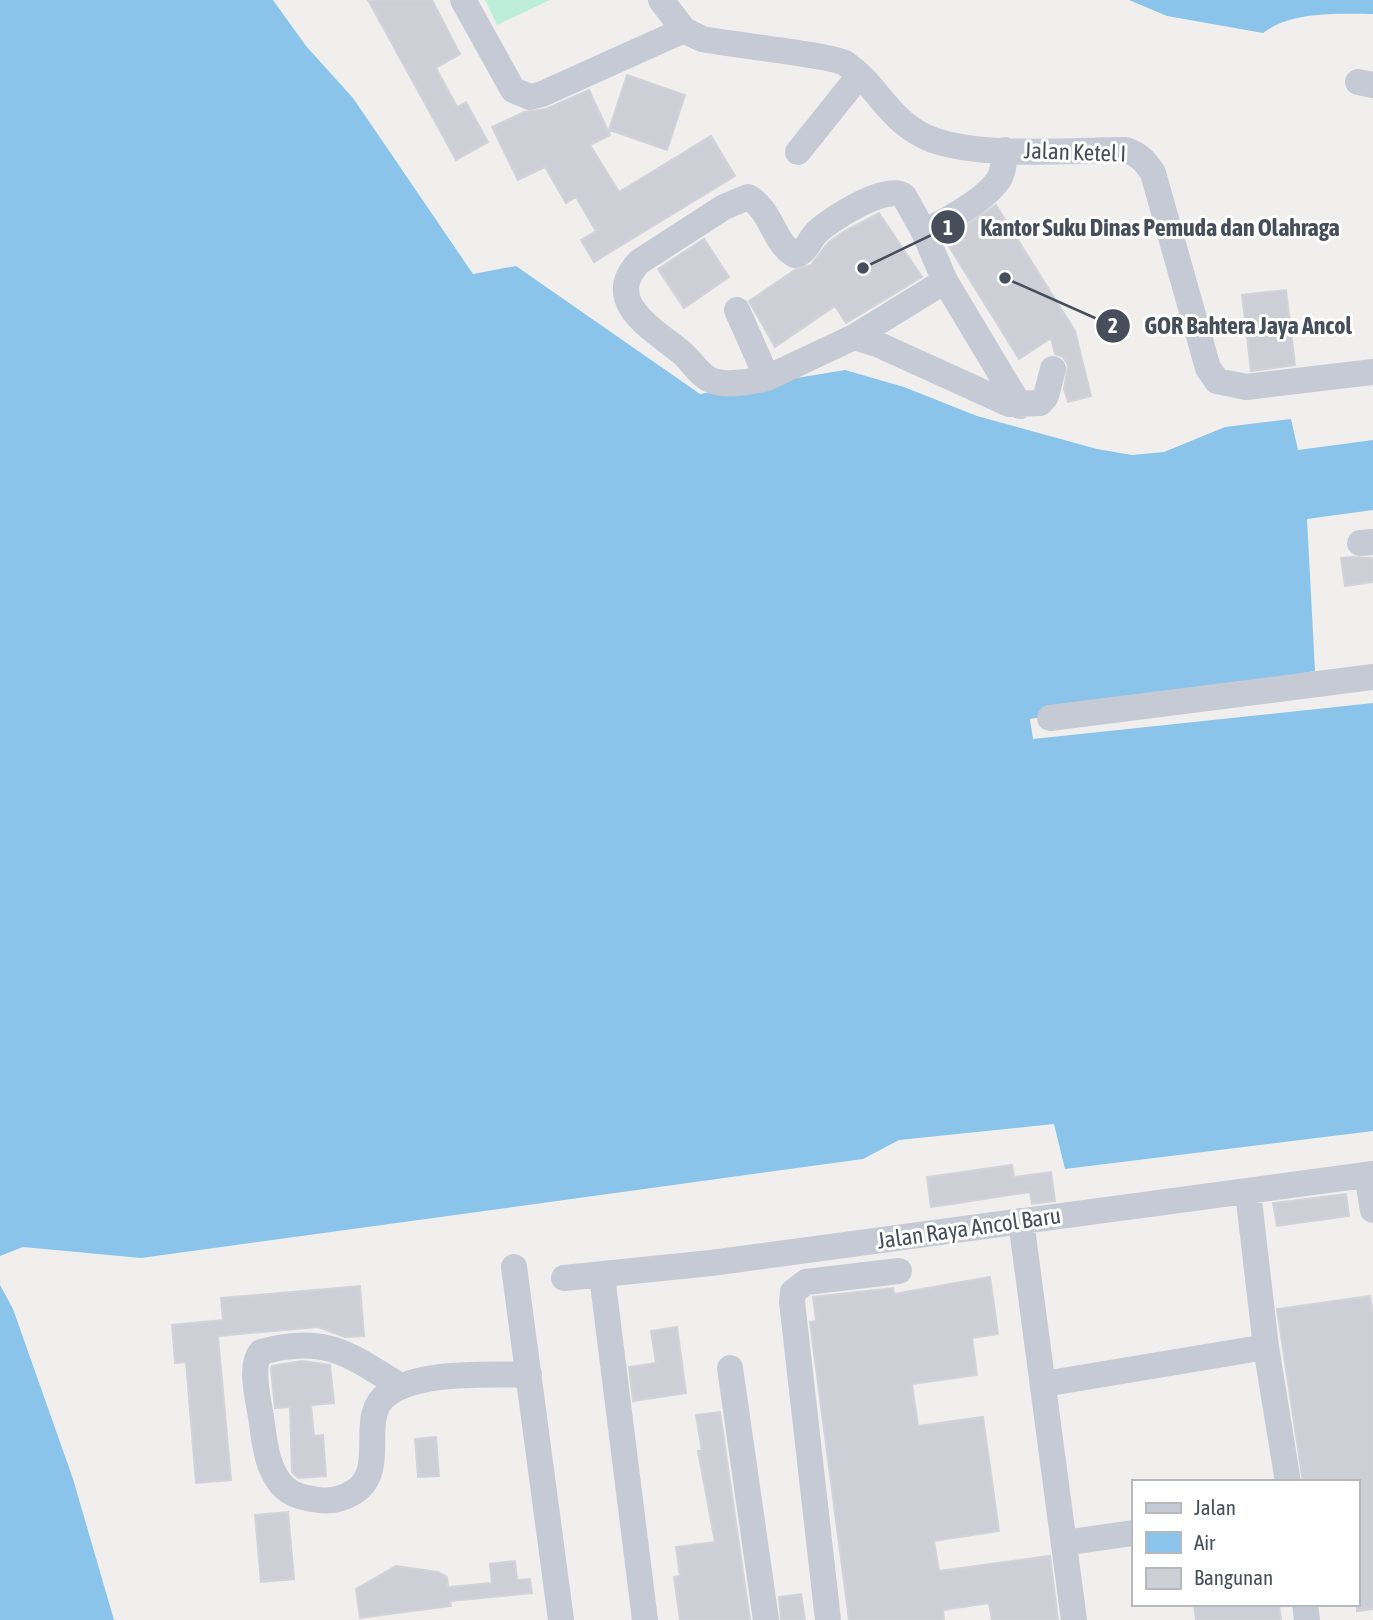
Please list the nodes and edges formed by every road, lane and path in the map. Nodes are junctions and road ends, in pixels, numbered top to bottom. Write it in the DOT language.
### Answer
graph roads {
  1 [pos="463,0"];
  2 [pos="661,0"];
  3 [pos="684,30"];
  4 [pos="858,77"];
  5 [pos="1005,150"];
  6 [pos="798,152"];
  7 [pos="924,232"];
  8 [pos="945,281"];
  9 [pos="737,310"];
  10 [pos="854,337"];
  11 [pos="1054,369"];
  12 [pos="1373,372"];
  13 [pos="766,378"];
  14 [pos="1020,406"];
  15 [pos="1373,677"];
  16 [pos="1050,718"];
  17 [pos="1370,1175"];
  18 [pos="1248,1192"];
  19 [pos="1373,1210"];
  20 [pos="1021,1221"];
  21 [pos="513,1267"];
  22 [pos="899,1271"];
  23 [pos="602,1276"];
  24 [pos="564,1278"];
  25 [pos="1266,1347"];
  26 [pos="730,1368"];
  27 [pos="529,1374"];
  28 [pos="1044,1384"];
  29 [pos="400,1387"];
  30 [pos="1288,1480"];
  31 [pos="1132,1533"];
  32 [pos="1064,1543"];
  33 [pos="561,1620"];
  34 [pos="645,1620"];
  35 [pos="766,1620"];
  36 [pos="828,1620"];
  37 [pos="1074,1620"];
  1 -- 3 [label="lane"];
  2 -- 3 [label="lane"];
  3 -- 4 [label="lane, Jalan Ketel I"];
  4 -- 5 [label="lane, Jalan Ketel I"];
  4 -- 6 [label="lane"];
  5 -- 7 [label="lane"];
  5 -- 12 [label="lane, Jalan Ketel I"];
  7 -- 8 [label="lane"];
  7 -- 13 [label="lane"];
  8 -- 10 [label="lane"];
  8 -- 14 [label="lane"];
  9 -- 13 [label="lane"];
  10 -- 13 [label="lane"];
  10 -- 14 [label="lane"];
  11 -- 14 [label="lane"];
  15 -- 16 [label="lane"];
  17 -- 18 [label="lane, Jalan Raya Ancol Baru"];
  17 -- 19 [label="lane"];
  18 -- 20 [label="lane, Jalan Raya Ancol Baru"];
  18 -- 25 [label="lane"];
  20 -- 23 [label="lane, Jalan Raya Ancol Baru"];
  20 -- 28 [label="lane"];
  21 -- 27 [label="lane"];
  22 -- 36 [label="lane"];
  23 -- 24 [label="lane, Jalan Raya Ancol Baru"];
  23 -- 34 [label="lane"];
  25 -- 28 [label="lane"];
  25 -- 30 [label="lane"];
  26 -- 35 [label="lane"];
  27 -- 29 [label="lane"];
  27 -- 33 [label="lane"];
  28 -- 32 [label="lane"];
  29 -- 29 [label="lane"];
  31 -- 32 [label="lane"];
  32 -- 37 [label="lane"];
}
